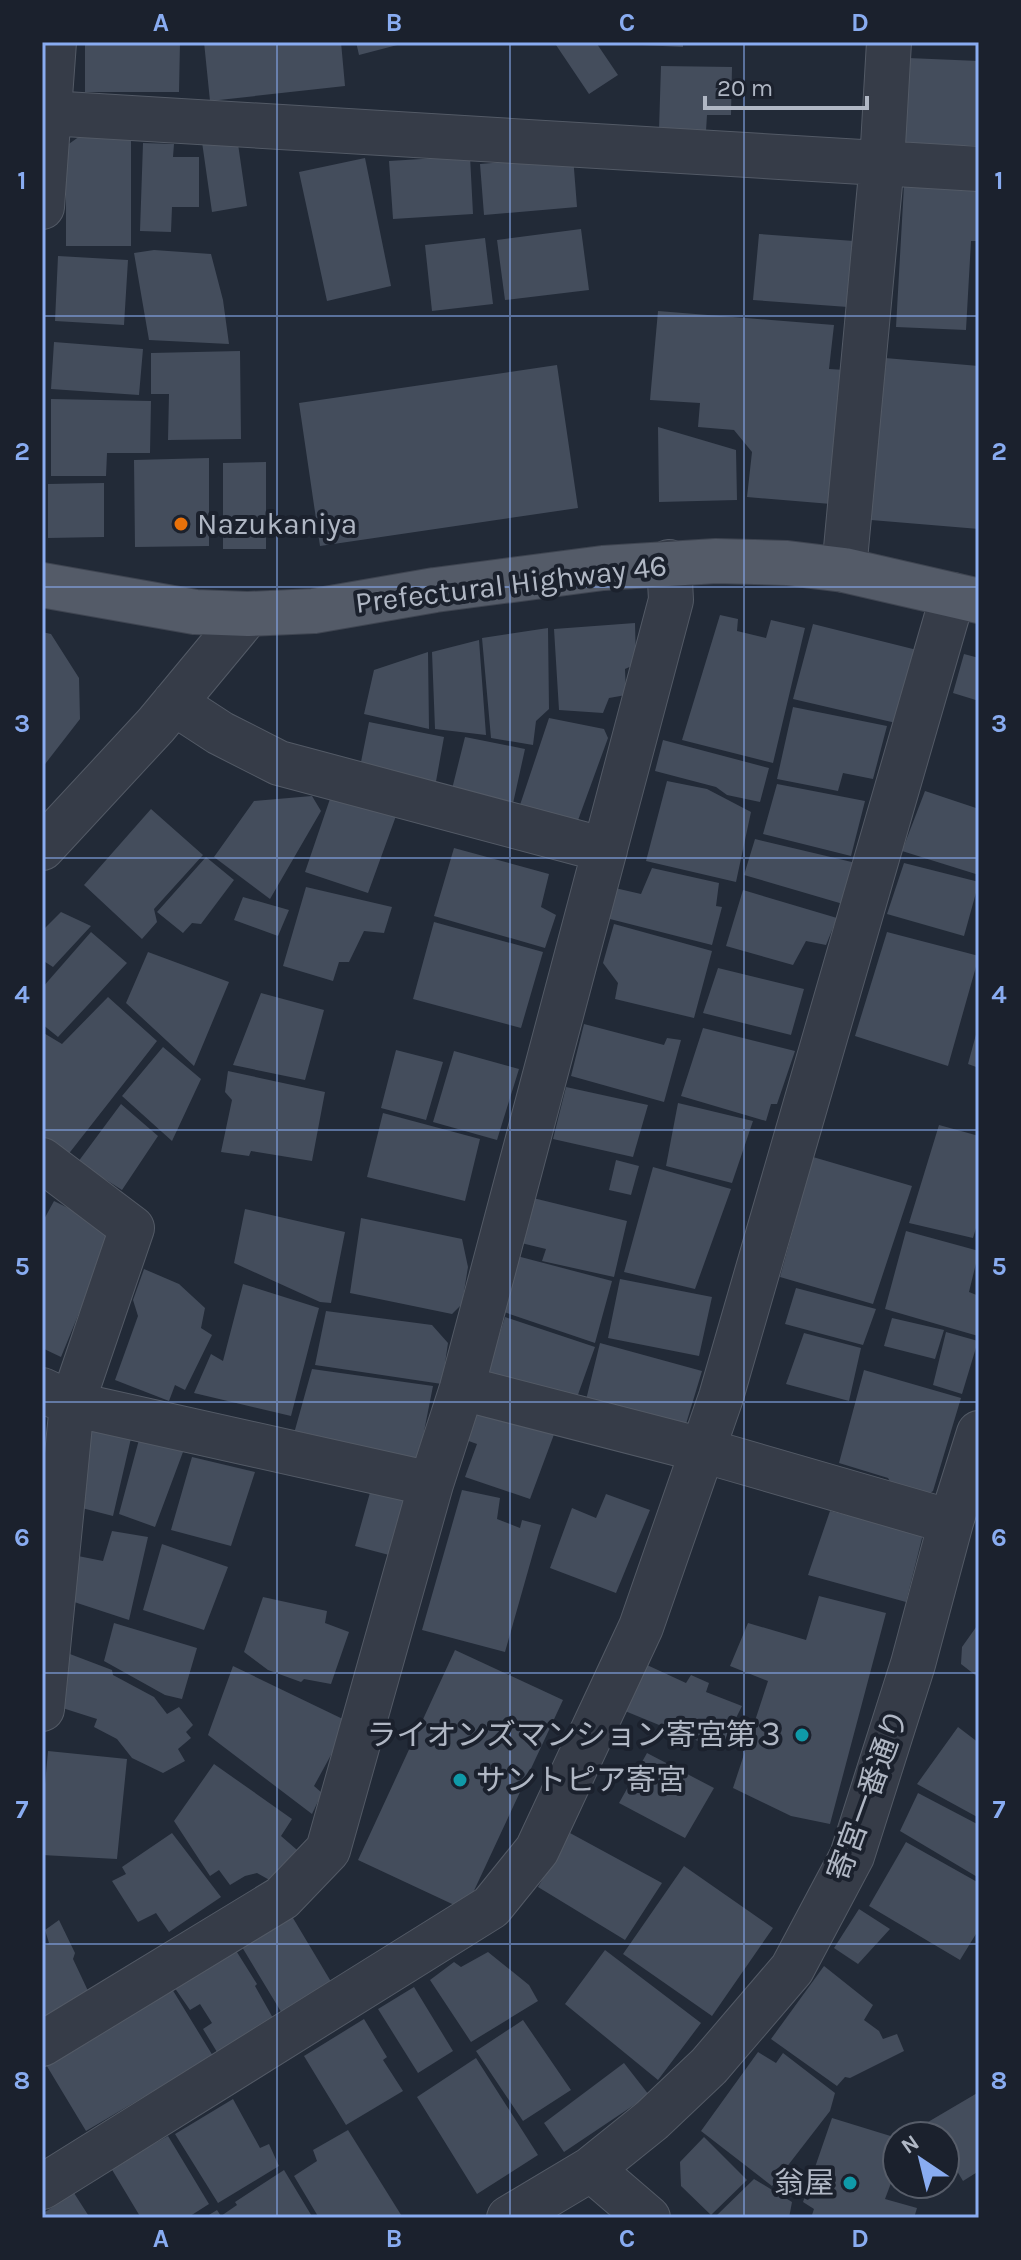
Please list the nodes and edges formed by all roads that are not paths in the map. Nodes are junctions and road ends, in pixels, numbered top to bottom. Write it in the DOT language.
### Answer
graph roads {
  1 [pos="54,42"];
  2 [pos="889,42"];
  3 [pos="48,113"];
  4 [pos="882,163"];
  5 [pos="979,169"];
  6 [pos="42,207"];
  7 [pos="669,562"];
  8 [pos="844,570"];
  9 [pos="42,585"];
  10 [pos="966,598"];
  11 [pos="248,614"];
  12 [pos="174,703"];
  13 [pos="42,848"];
  14 [pos="605,850"];
  15 [pos="42,1160"];
  16 [pos="462,1388"];
  17 [pos="57,1397"];
  18 [pos="979,1433"];
  19 [pos="702,1450"];
  20 [pos="431,1484"];
  21 [pos="951,1522"];
  22 [pos="42,1709"];
  23 [pos="42,2044"];
  24 [pos="591,2169"];
  25 [pos="42,2187"];
  26 [pos="509,2218"];
  27 [pos="648,2218"];
  1 -- 3 [label="street"];
  2 -- 4 [label="street"];
  3 -- 4 [label="street"];
  3 -- 6 [label="street"];
  4 -- 5 [label="street"];
  4 -- 8 [label="street"];
  7 -- 8 [label="main road, Prefectural Highway 46"];
  7 -- 11 [label="main road, Prefectural Highway 46"];
  7 -- 14 [label="street"];
  8 -- 10 [label="main road, Prefectural Highway 46"];
  9 -- 11 [label="main road, Prefectural Highway 46"];
  10 -- 19 [label="street"];
  11 -- 12 [label="street"];
  12 -- 13 [label="street"];
  12 -- 14 [label="street"];
  14 -- 16 [label="street"];
  15 -- 17 [label="street"];
  16 -- 19 [label="street"];
  16 -- 20 [label="street"];
  17 -- 20 [label="street"];
  17 -- 22 [label="street"];
  18 -- 21 [label="street, 寄宮一番通り"];
  19 -- 21 [label="street"];
  19 -- 25 [label="street"];
  20 -- 23 [label="street"];
  21 -- 24 [label="street, 寄宮一番通り"];
  24 -- 26 [label="street, 寄宮一番通り"];
  24 -- 27 [label="street"];
}
